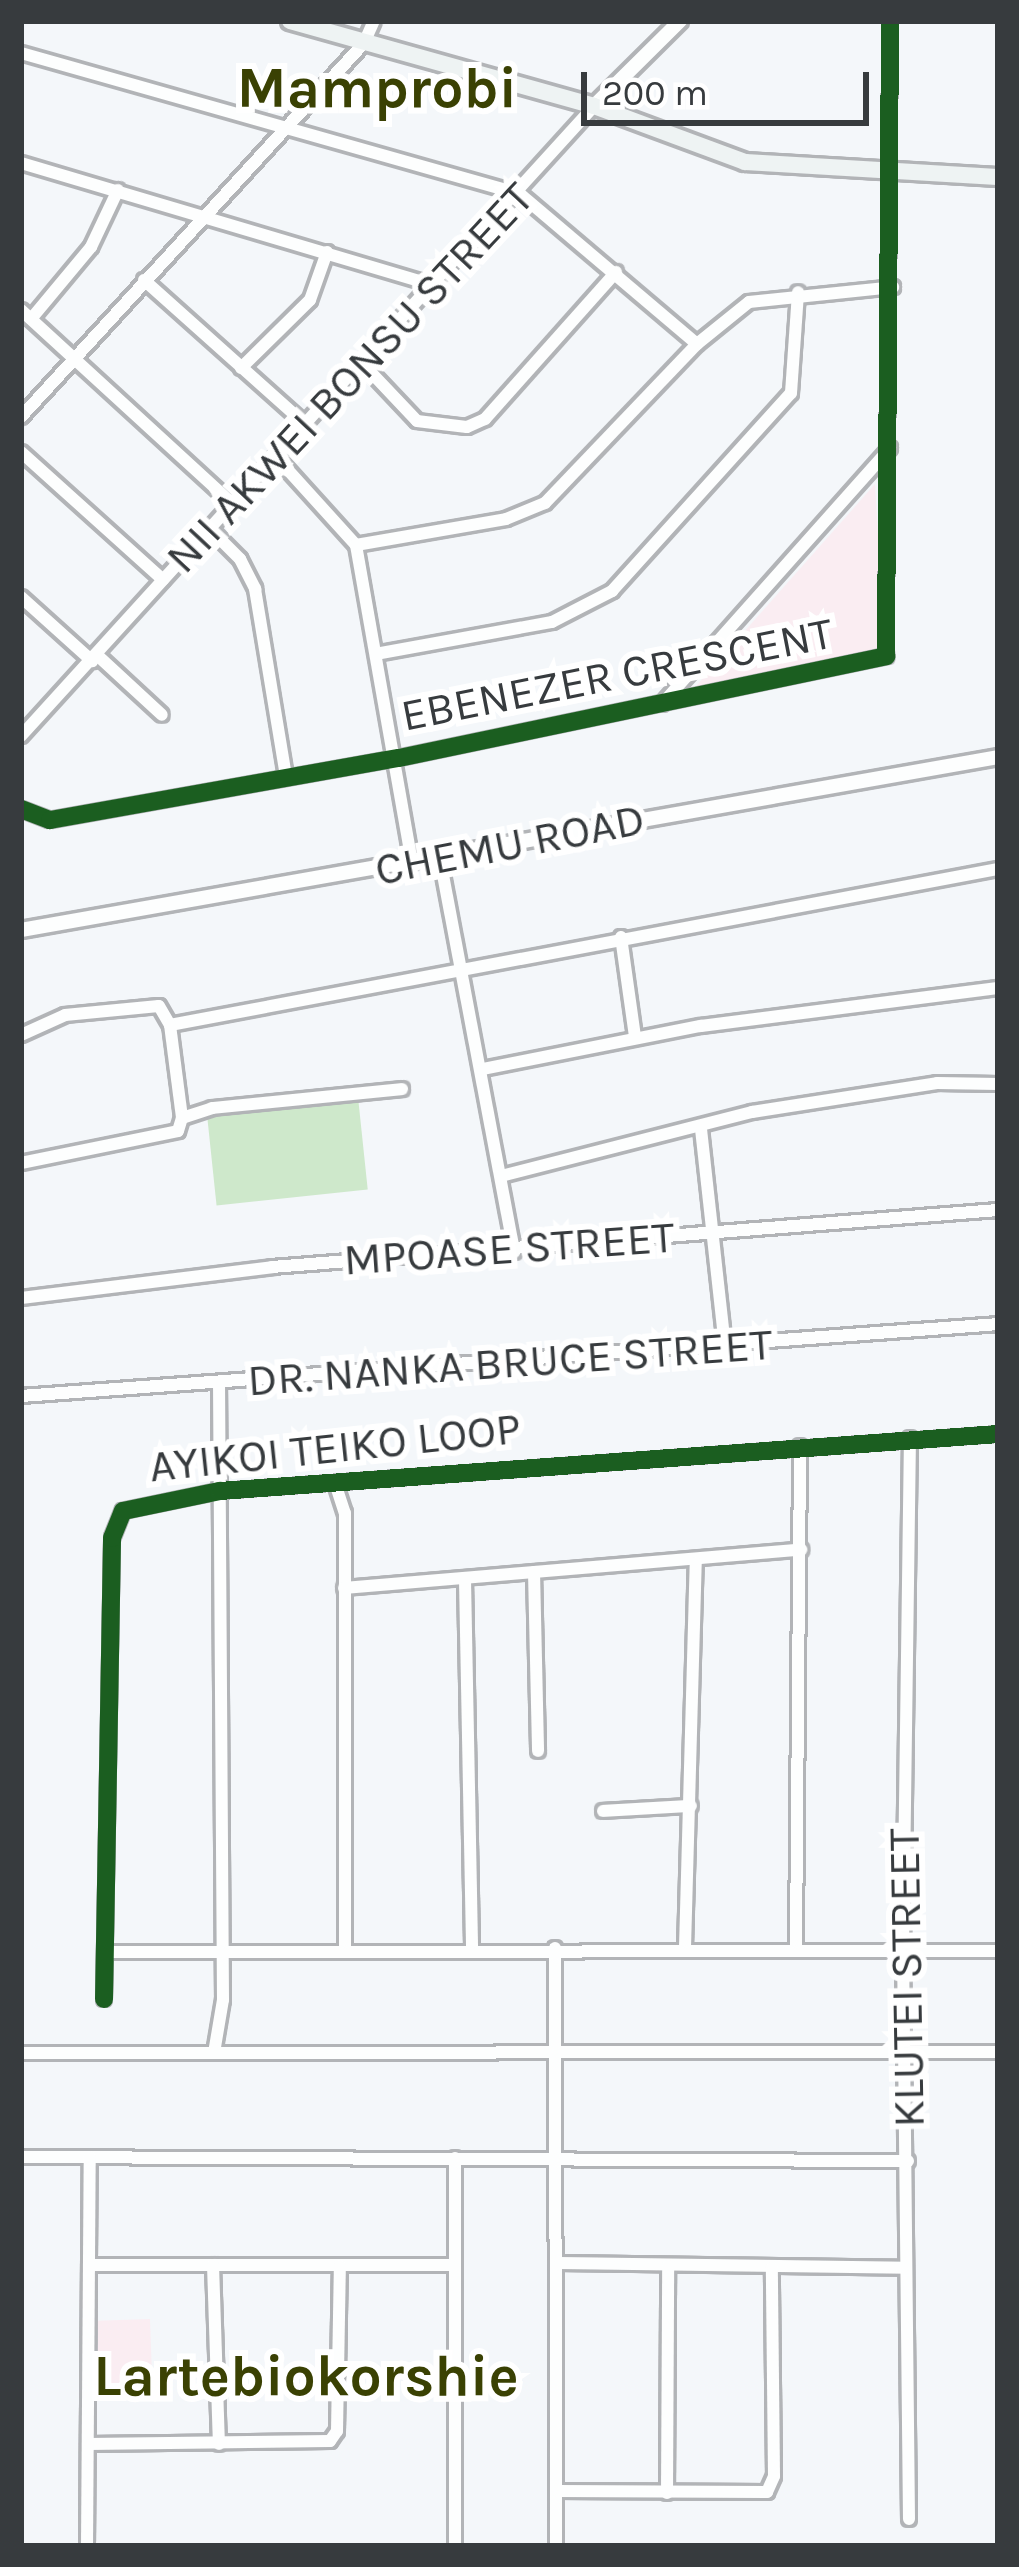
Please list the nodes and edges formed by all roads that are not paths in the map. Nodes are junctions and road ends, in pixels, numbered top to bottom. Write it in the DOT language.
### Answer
graph roads {
  1 [pos="290,21"];
  2 [pos="374,21"];
  3 [pos="890,21"];
  4 [pos="679,22"];
  5 [pos="364,43"];
  6 [pos="21,53"];
  7 [pos="594,106"];
  8 [pos="286,127"];
  9 [pos="21,163"];
  10 [pos="890,176"];
  11 [pos="998,176"];
  12 [pos="118,190"];
  13 [pos="520,194"];
  14 [pos="205,218"];
  15 [pos="327,252"];
  16 [pos="616,272"];
  17 [pos="144,280"];
  18 [pos="436,286"];
  19 [pos="893,287"];
  20 [pos="798,292"];
  21 [pos="26,314"];
  22 [pos="698,344"];
  23 [pos="76,356"];
  24 [pos="364,365"];
  25 [pos="241,368"];
  26 [pos="21,417"];
  27 [pos="305,425"];
  28 [pos="891,447"];
  29 [pos="21,452"];
  30 [pos="278,459"];
  31 [pos="235,506"];
  32 [pos="212,531"];
  33 [pos="356,545"];
  34 [pos="163,580"];
  35 [pos="21,597"];
  36 [pos="381,652"];
  37 [pos="94,658"];
  38 [pos="662,704"];
  39 [pos="162,715"];
  40 [pos="21,736"];
  41 [pos="998,757"];
  42 [pos="399,758"];
  43 [pos="286,776"];
  44 [pos="21,809"];
  45 [pos="440,859"];
  46 [pos="412,863"];
  47 [pos="998,869"];
  48 [pos="21,930"];
  49 [pos="622,937"];
  50 [pos="461,967"];
  51 [pos="998,988"];
  52 [pos="170,1025"];
  53 [pos="21,1035"];
  54 [pos="635,1037"];
  55 [pos="483,1070"];
  56 [pos="998,1084"];
  57 [pos="402,1089"];
  58 [pos="182,1118"];
  59 [pos="701,1129"];
  60 [pos="21,1163"];
  61 [pos="501,1176"];
  62 [pos="998,1210"];
  63 [pos="717,1234"];
  64 [pos="514,1252"];
  65 [pos="21,1298"];
  66 [pos="998,1324"];
  67 [pos="725,1346"];
  68 [pos="219,1385"];
  69 [pos="21,1396"];
  70 [pos="998,1434"];
  71 [pos="910,1438"];
  72 [pos="800,1445"];
  73 [pos="335,1483"];
  74 [pos="220,1491"];
  75 [pos="801,1550"];
  76 [pos="696,1563"];
  77 [pos="534,1572"];
  78 [pos="465,1580"];
  79 [pos="344,1588"];
  80 [pos="538,1751"];
  81 [pos="691,1806"];
  82 [pos="603,1811"];
  83 [pos="685,1947"];
  84 [pos="555,1948"];
  85 [pos="796,1948"];
  86 [pos="472,1949"];
  87 [pos="903,1949"];
  88 [pos="345,1951"];
  89 [pos="998,1951"];
  90 [pos="107,1952"];
  91 [pos="220,1953"];
  92 [pos="104,1999"];
  93 [pos="21,2053"];
  94 [pos="214,2053"];
  95 [pos="910,2053"];
  96 [pos="998,2053"];
  97 [pos="556,2054"];
  98 [pos="21,2157"];
  99 [pos="89,2157"];
  100 [pos="555,2157"];
  101 [pos="454,2158"];
  102 [pos="908,2161"];
  103 [pos="558,2264"];
  104 [pos="93,2265"];
  105 [pos="213,2265"];
  106 [pos="454,2265"];
  107 [pos="340,2266"];
  108 [pos="668,2266"];
  109 [pos="772,2268"];
  110 [pos="906,2268"];
  111 [pos="88,2444"];
  112 [pos="219,2444"];
  113 [pos="557,2492"];
  114 [pos="667,2493"];
  115 [pos="909,2519"];
  116 [pos="87,2546"];
  117 [pos="455,2546"];
  118 [pos="556,2546"];
  1 -- 5 [label="main road"];
  2 -- 5 [label="street"];
  3 -- 10 [label="street, EBENEZER CRESCENT"];
  4 -- 7 [label="street, NII AKWEI BONSU STREET"];
  5 -- 7 [label="main road"];
  5 -- 8 [label="street"];
  6 -- 8 [label="street"];
  7 -- 10 [label="main road"];
  7 -- 13 [label="street, NII AKWEI BONSU STREET"];
  8 -- 13 [label="street"];
  8 -- 14 [label="street"];
  9 -- 12 [label="street"];
  10 -- 11 [label="main road"];
  10 -- 19 [label="street, EBENEZER CRESCENT"];
  12 -- 14 [label="street"];
  12 -- 21 [label="street"];
  13 -- 16 [label="street"];
  13 -- 18 [label="street, NII AKWEI BONSU STREET"];
  14 -- 15 [label="street"];
  14 -- 17 [label="street"];
  15 -- 18 [label="street"];
  15 -- 25 [label="street"];
  16 -- 22 [label="street"];
  16 -- 24 [label="street"];
  17 -- 23 [label="street"];
  17 -- 25 [label="street"];
  18 -- 24 [label="street, NII AKWEI BONSU STREET"];
  19 -- 20 [label="street"];
  19 -- 28 [label="street, EBENEZER CRESCENT"];
  20 -- 22 [label="street"];
  20 -- 36 [label="street"];
  21 -- 23 [label="street"];
  22 -- 33 [label="street"];
  23 -- 26 [label="street"];
  23 -- 31 [label="street"];
  24 -- 27 [label="street, NII AKWEI BONSU STREET"];
  25 -- 27 [label="street"];
  27 -- 30 [label="street, NII AKWEI BONSU STREET"];
  28 -- 38 [label="street"];
  28 -- 38 [label="street, EBENEZER CRESCENT"];
  29 -- 34 [label="street"];
  30 -- 31 [label="street, NII AKWEI BONSU STREET"];
  30 -- 33 [label="street"];
  31 -- 32 [label="street, NII AKWEI BONSU STREET"];
  32 -- 34 [label="street, NII AKWEI BONSU STREET"];
  32 -- 43 [label="street"];
  33 -- 36 [label="street"];
  34 -- 37 [label="street, NII AKWEI BONSU STREET"];
  35 -- 37 [label="street"];
  36 -- 42 [label="street"];
  37 -- 39 [label="street"];
  37 -- 40 [label="street, NII AKWEI BONSU STREET"];
  38 -- 42 [label="street, EBENEZER CRESCENT"];
  41 -- 45 [label="street, CHEMU ROAD"];
  42 -- 43 [label="street, EBENEZER CRESCENT"];
  42 -- 46 [label="street"];
  43 -- 44 [label="street, EBENEZER CRESCENT"];
  45 -- 46 [label="street, CHEMU ROAD"];
  45 -- 50 [label="street"];
  46 -- 48 [label="street, CHEMU ROAD"];
  47 -- 49 [label="street"];
  49 -- 50 [label="street"];
  49 -- 54 [label="street"];
  50 -- 52 [label="street"];
  50 -- 55 [label="street"];
  51 -- 54 [label="street"];
  52 -- 53 [label="street"];
  52 -- 58 [label="street"];
  54 -- 55 [label="street"];
  55 -- 61 [label="street"];
  56 -- 59 [label="street"];
  57 -- 58 [label="street"];
  58 -- 60 [label="street"];
  59 -- 61 [label="street"];
  59 -- 63 [label="street"];
  61 -- 64 [label="street"];
  62 -- 63 [label="street, MPOASE STREET"];
  63 -- 64 [label="street, MPOASE STREET"];
  63 -- 67 [label="street"];
  64 -- 65 [label="street, MPOASE STREET"];
  66 -- 67 [label="street, DR. NANKA BRUCE STREET"];
  67 -- 68 [label="street, DR. NANKA BRUCE STREET"];
  68 -- 69 [label="street, DR. NANKA BRUCE STREET"];
  68 -- 74 [label="street"];
  70 -- 71 [label="street, AYIKOI TEIKO LOOP"];
  71 -- 72 [label="street, AYIKOI TEIKO LOOP"];
  71 -- 87 [label="street, KLUTEI STREET"];
  72 -- 73 [label="street, AYIKOI TEIKO LOOP"];
  72 -- 75 [label="street"];
  73 -- 74 [label="street, AYIKOI TEIKO LOOP"];
  73 -- 79 [label="street"];
  74 -- 90 [label="street, AYIKOI TEIKO LOOP"];
  74 -- 91 [label="street"];
  75 -- 76 [label="street"];
  75 -- 85 [label="street"];
  76 -- 77 [label="street"];
  76 -- 81 [label="street"];
  77 -- 78 [label="street"];
  77 -- 80 [label="street"];
  78 -- 79 [label="street"];
  78 -- 86 [label="street"];
  79 -- 88 [label="street"];
  81 -- 82 [label="street"];
  81 -- 83 [label="street"];
  83 -- 84 [label="street"];
  83 -- 85 [label="street"];
  84 -- 86 [label="street"];
  84 -- 97 [label="street"];
  85 -- 87 [label="street"];
  86 -- 88 [label="street"];
  87 -- 89 [label="street"];
  87 -- 95 [label="street, KLUTEI STREET"];
  88 -- 91 [label="street"];
  90 -- 91 [label="street"];
  90 -- 92 [label="street"];
  91 -- 94 [label="street"];
  93 -- 94 [label="street"];
  94 -- 97 [label="street"];
  95 -- 96 [label="street"];
  95 -- 97 [label="street"];
  95 -- 102 [label="street, KLUTEI STREET"];
  97 -- 100 [label="street"];
  98 -- 99 [label="street"];
  99 -- 101 [label="street"];
  99 -- 104 [label="street"];
  100 -- 101 [label="street"];
  100 -- 102 [label="street"];
  100 -- 103 [label="street"];
  101 -- 106 [label="street"];
  102 -- 110 [label="street, KLUTEI STREET"];
  103 -- 108 [label="street"];
  103 -- 113 [label="street"];
  104 -- 105 [label="street"];
  104 -- 111 [label="street"];
  105 -- 107 [label="street"];
  105 -- 112 [label="street"];
  106 -- 107 [label="street"];
  106 -- 117 [label="street"];
  107 -- 112 [label="street"];
  108 -- 109 [label="street"];
  108 -- 114 [label="street"];
  109 -- 110 [label="street"];
  109 -- 114 [label="street"];
  110 -- 115 [label="street, KLUTEI STREET"];
  111 -- 112 [label="street"];
  111 -- 116 [label="street"];
  113 -- 114 [label="street"];
  113 -- 118 [label="street"];
}
